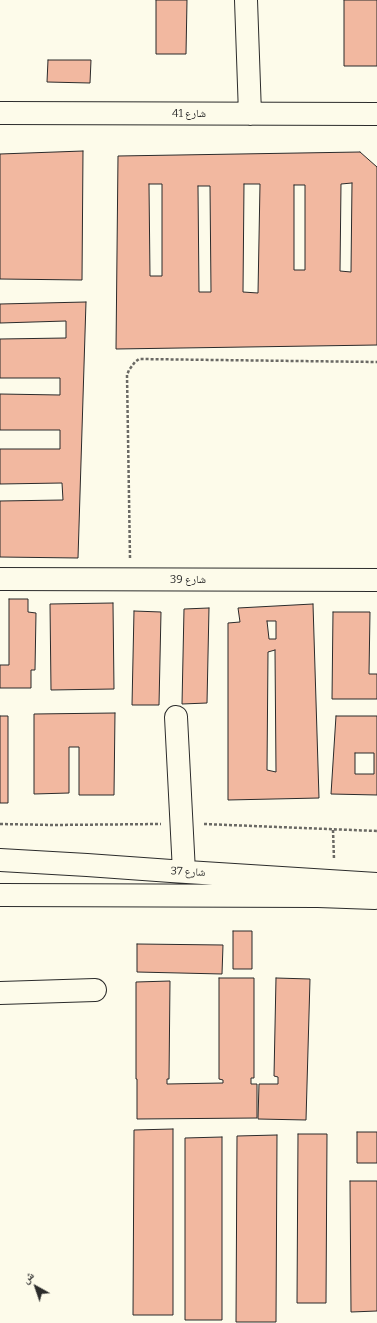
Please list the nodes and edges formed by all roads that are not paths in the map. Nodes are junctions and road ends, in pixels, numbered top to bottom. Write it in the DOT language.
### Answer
graph roads {
  1 [pos="246,0"];
  2 [pos="0,113"];
  3 [pos="250,114"];
  4 [pos="377,114"];
  5 [pos="0,579"];
  6 [pos="377,580"];
  7 [pos="176,717"];
  8 [pos="0,860"];
  9 [pos="184,872"];
  10 [pos="377,884"];
  11 [pos="0,895"];
  12 [pos="377,898"];
  13 [pos="96,990"];
  14 [pos="0,993"];
  1 -- 3 [label="street"];
  2 -- 3 [label="street, شارع 41"];
  3 -- 4 [label="street, شارع 41"];
  5 -- 6 [label="street, شارع 39"];
  7 -- 9 [label="street"];
  8 -- 9 [label="street, شارع 37"];
  9 -- 10 [label="street, شارع 37"];
  11 -- 12 [label="street, شارع 37"];
  13 -- 14 [label="street"];
}
